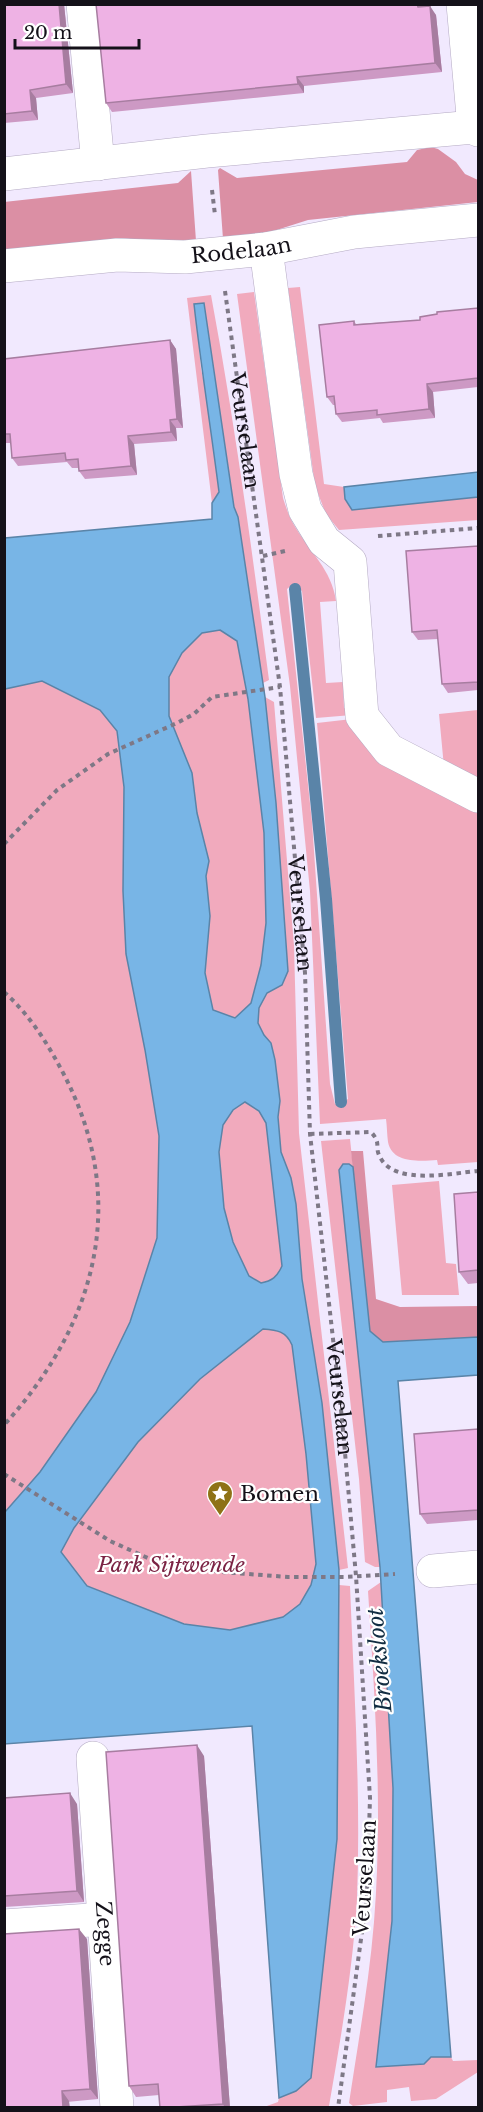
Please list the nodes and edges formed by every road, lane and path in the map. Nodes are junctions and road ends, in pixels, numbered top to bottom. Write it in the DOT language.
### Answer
graph roads {
  1 [pos="83,4"];
  2 [pos="463,4"];
  3 [pos="476,128"];
  4 [pos="207,151"];
  5 [pos="98,164"];
  6 [pos="4,174"];
  7 [pos="478,220"];
  8 [pos="266,249"];
  9 [pos="220,253"];
  10 [pos="4,266"];
  11 [pos="478,528"];
  12 [pos="324,541"];
  13 [pos="280,687"];
  14 [pos="478,796"];
  15 [pos="4,844"];
  16 [pos="4,992"];
  17 [pos="310,1134"];
  18 [pos="478,1172"];
  19 [pos="4,1425"];
  20 [pos="4,1474"];
  21 [pos="478,1567"];
  22 [pos="433,1571"];
  23 [pos="371,1575"];
  24 [pos="356,1576"];
  25 [pos="93,1758"];
  26 [pos="105,1919"];
  27 [pos="4,1926"];
  28 [pos="117,2108"];
  29 [pos="338,2108"];
  1 -- 5 [label="street"];
  2 -- 3 [label="street"];
  3 -- 4 [label="street"];
  4 -- 5 [label="street"];
  4 -- 9 [label="path, Veurselaan"];
  5 -- 6 [label="street"];
  7 -- 8 [label="street, Rodelaan"];
  8 -- 9 [label="street, Rodelaan"];
  8 -- 12 [label="street"];
  9 -- 10 [label="street, Rodelaan"];
  9 -- 13 [label="path, Veurselaan"];
  11 -- 12 [label="path"];
  12 -- 14 [label="street"];
  13 -- 15 [label="path"];
  13 -- 17 [label="path, Veurselaan"];
  16 -- 19 [label="path"];
  17 -- 18 [label="path"];
  17 -- 24 [label="path, Veurselaan"];
  20 -- 24 [label="path"];
  21 -- 22 [label="street"];
  23 -- 24 [label="path"];
  24 -- 29 [label="path, Veurselaan"];
  25 -- 26 [label="street, Zegge"];
  26 -- 27 [label="street"];
  26 -- 28 [label="street, Zegge"];
}
